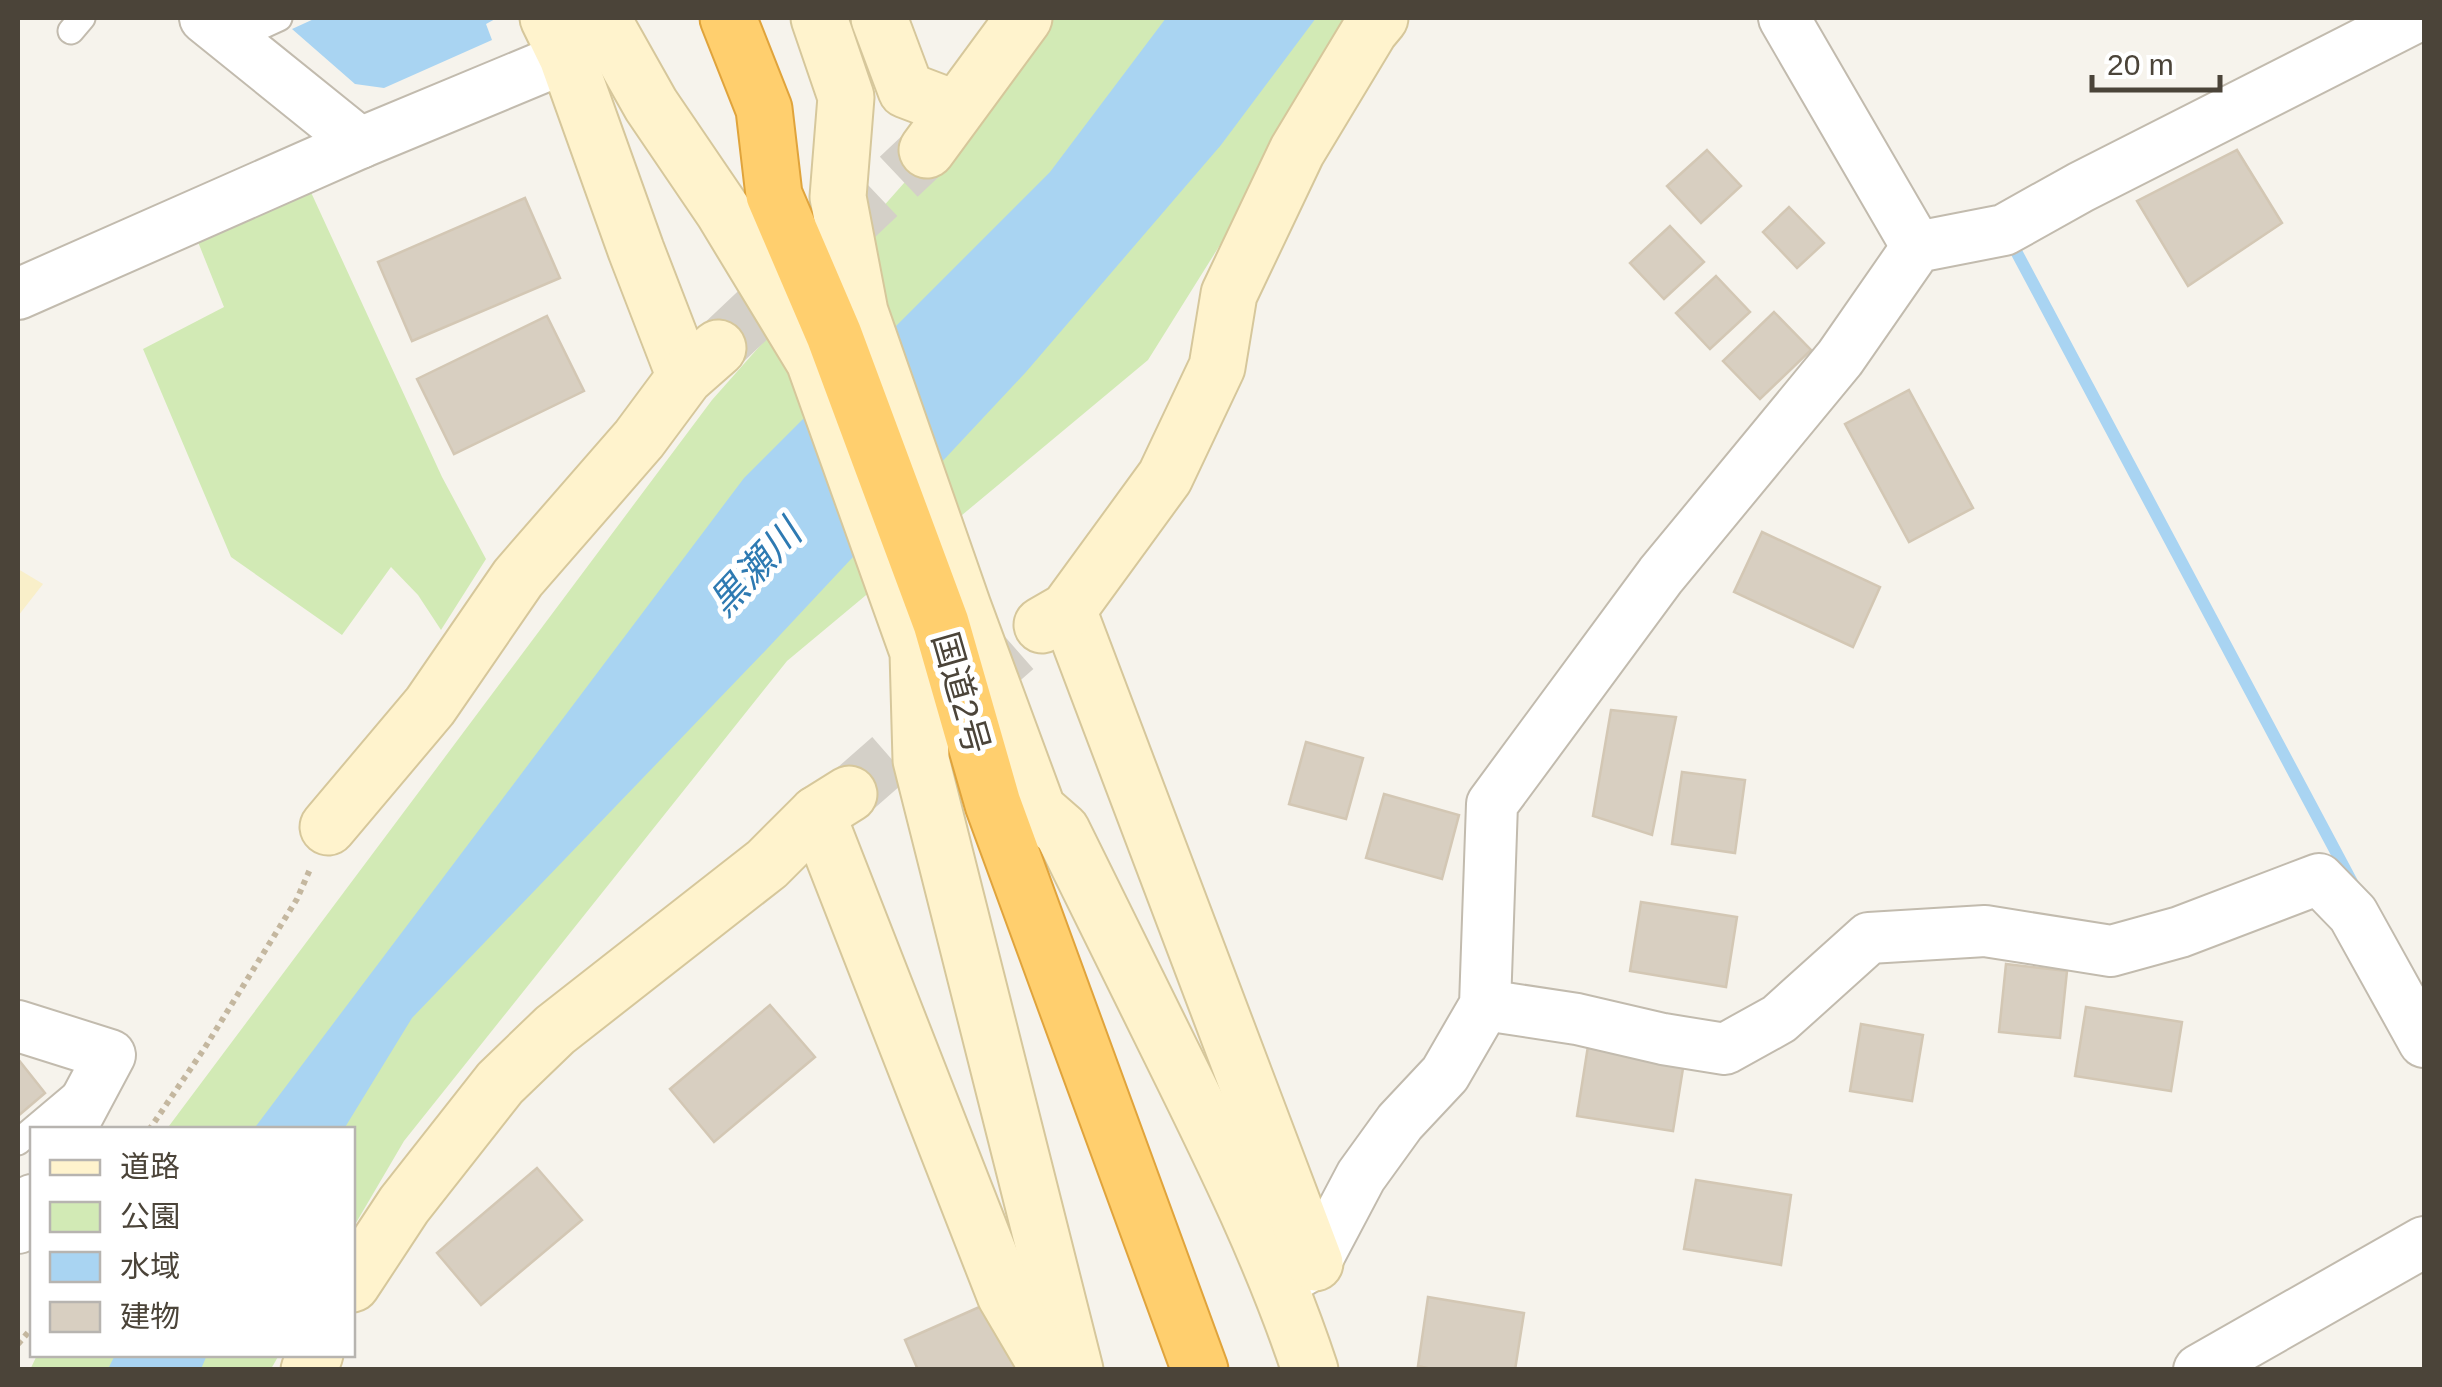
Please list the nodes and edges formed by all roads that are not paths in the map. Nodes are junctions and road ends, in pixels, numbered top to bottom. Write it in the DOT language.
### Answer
graph roads {
  1 [pos="278,18"];
  2 [pos="721,18"];
  3 [pos="732,18"];
  4 [pos="819,18"];
  5 [pos="879,18"];
  6 [pos="1024,18"];
  7 [pos="1380,18"];
  8 [pos="1784,18"];
  9 [pos="2414,18"];
  10 [pos="219,28"];
  11 [pos="572,31"];
  12 [pos="764,109"];
  13 [pos="360,143"];
  14 [pos="1917,248"];
  15 [pos="32,297"];
  16 [pos="836,336"];
  17 [pos="940,627"];
  18 [pos="328,827"];
  19 [pos="1485,1005"];
  20 [pos="18,1026"];
  21 [pos="2424,1042"];
  22 [pos="81,1109"];
  23 [pos="36,1127"];
  24 [pos="30,1204"];
  25 [pos="18,1228"];
  26 [pos="2424,1242"];
  27 [pos="1297,1273"];
  28 [pos="355,1279"];
  29 [pos="1074,1365"];
  30 [pos="1200,1370"];
  31 [pos="1310,1370"];
  32 [pos="2199,1370"];
  1 -- 10 [label="lane"];
  2 -- 12 [label="highway"];
  3 -- 12 [label="highway"];
  4 -- 16 [label="street"];
  5 -- 6 [label="street"];
  7 -- 27 [label="street"];
  8 -- 14 [label="street"];
  9 -- 14 [label="street"];
  10 -- 13 [label="street"];
  11 -- 13 [label="street"];
  11 -- 16 [label="street"];
  11 -- 18 [label="street"];
  12 -- 16 [label="highway, 国道2号"];
  13 -- 15 [label="street"];
  14 -- 19 [label="street"];
  16 -- 17 [label="highway, 国道2号"];
  17 -- 27 [label="street"];
  17 -- 29 [label="street"];
  17 -- 30 [label="highway, 国道2号"];
  19 -- 21 [label="street"];
  19 -- 27 [label="street"];
  20 -- 22 [label="street"];
  22 -- 23 [label="lane"];
  24 -- 25 [label="street"];
  26 -- 32 [label="street"];
  27 -- 31 [label="street"];
  28 -- 29 [label="street"];
}
